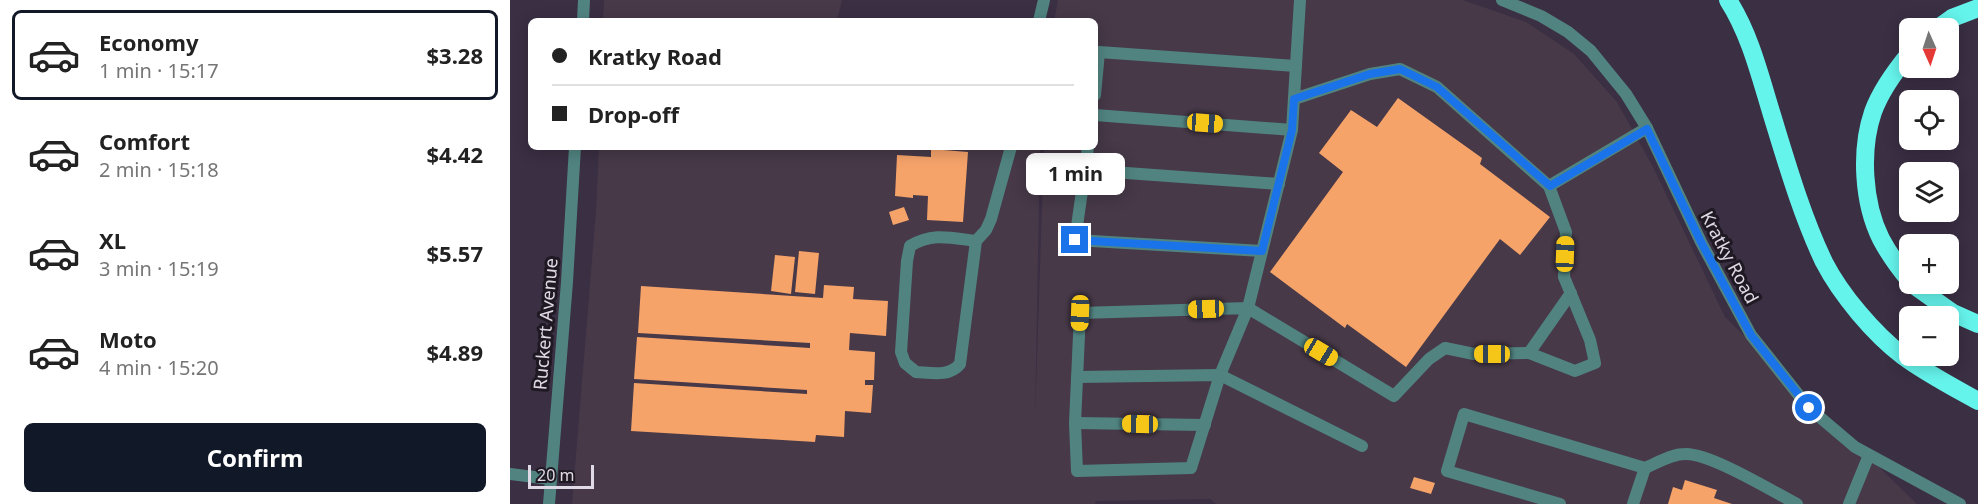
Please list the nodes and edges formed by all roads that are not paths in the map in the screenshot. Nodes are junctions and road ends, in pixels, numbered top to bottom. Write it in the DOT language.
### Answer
graph roads {
  1 [pos="584,0"];
  2 [pos="1044,0"];
  3 [pos="1300,0"];
  4 [pos="1502,0"];
  5 [pos="1728,0"];
  6 [pos="1978,8"];
  7 [pos="583,18"];
  8 [pos="1040,18"];
  9 [pos="1953,18"];
  10 [pos="1098,63"];
  11 [pos="1296,66"];
  12 [pos="1899,68"];
  13 [pos="1294,99"];
  14 [pos="1098,115"];
  15 [pos="1647,129"];
  16 [pos="1292,130"];
  17 [pos="575,150"];
  18 [pos="1010,150"];
  19 [pos="1088,150"];
  20 [pos="1085,170"];
  21 [pos="1279,184"];
  22 [pos="1550,186"];
  23 [pos="976,241"];
  24 [pos="1262,251"];
  25 [pos="1899,267"];
  26 [pos="1571,293"];
  27 [pos="1927,294"];
  28 [pos="1248,308"];
  29 [pos="1978,324"];
  30 [pos="1529,354"];
  31 [pos="1220,375"];
  32 [pos="1077,377"];
  33 [pos="1978,401"];
  34 [pos="1075,423"];
  35 [pos="1205,425"];
  36 [pos="1362,446"];
  37 [pos="1869,454"];
  38 [pos="1645,468"];
  39 [pos="510,474"];
  40 [pos="550,479"];
  41 [pos="549,504"];
  42 [pos="1560,504"];
  43 [pos="1633,504"];
  44 [pos="1797,504"];
  45 [pos="1849,504"];
  46 [pos="1960,504"];
  1 -- 7 [label="street"];
  2 -- 8 [label="street"];
  3 -- 11 [label="street"];
  4 -- 15 [label="street, Kratky Road"];
  5 -- 33 [label="highway"];
  6 -- 9 [label="highway"];
  10 -- 11 [label="street"];
  11 -- 13 [label="street"];
  12 -- 25 [label="highway"];
  13 -- 16 [label="street"];
  13 -- 22 [label="street"];
  14 -- 16 [label="street"];
  15 -- 22 [label="street"];
  15 -- 37 [label="street, Kratky Road"];
  16 -- 21 [label="street"];
  17 -- 40 [label="street, Ruckert Avenue"];
  18 -- 23 [label="street"];
  19 -- 20 [label="street"];
  20 -- 21 [label="street"];
  20 -- 24 [label="street"];
  21 -- 24 [label="street"];
  22 -- 26 [label="street"];
  23 -- 23 [label="street"];
  24 -- 28 [label="street"];
  26 -- 30 [label="street"];
  26 -- 30 [label="street"];
  27 -- 29 [label="highway"];
  28 -- 30 [label="street"];
  28 -- 31 [label="street"];
  28 -- 32 [label="street"];
  31 -- 32 [label="street"];
  31 -- 35 [label="street"];
  31 -- 36 [label="street"];
  32 -- 34 [label="street"];
  34 -- 35 [label="street"];
  34 -- 35 [label="street"];
  37 -- 45 [label="street"];
  37 -- 46 [label="street, Kratky Road"];
  38 -- 42 [label="street"];
  38 -- 43 [label="street"];
  38 -- 44 [label="street"];
  39 -- 40 [label="street"];
  40 -- 41 [label="street, Ruckert Avenue"];
}
